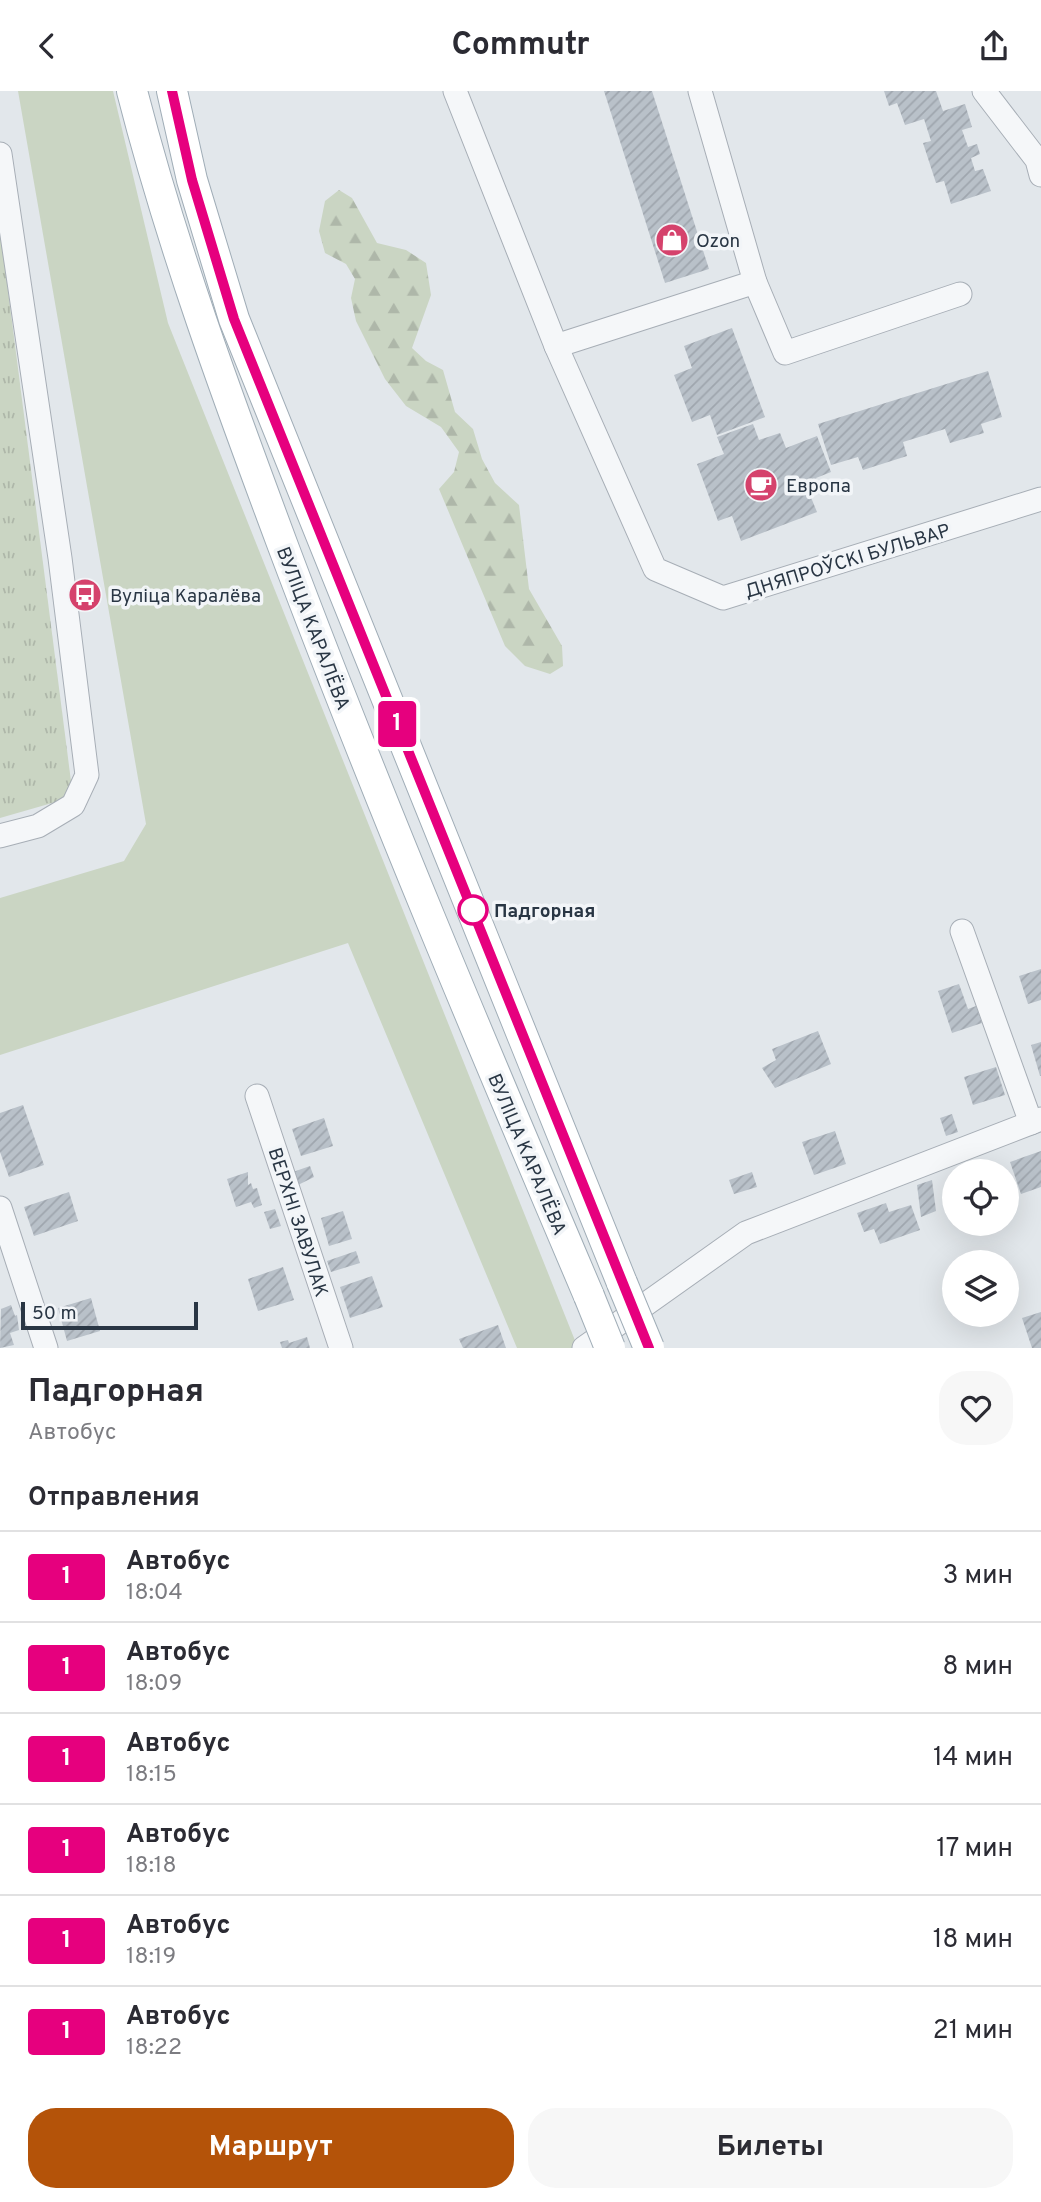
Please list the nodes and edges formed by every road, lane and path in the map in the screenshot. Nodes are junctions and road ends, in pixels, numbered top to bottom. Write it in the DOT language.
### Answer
graph roads {
  1 [pos="132,91"];
  2 [pos="172,91"];
  3 [pos="455,91"];
  4 [pos="700,91"];
  5 [pos="984,91"];
  6 [pos="0,154"];
  7 [pos="1041,174"];
  8 [pos="755,282"];
  9 [pos="960,294"];
  10 [pos="556,346"];
  11 [pos="1041,499"];
  12 [pos="0,836"];
  13 [pos="962,931"];
  14 [pos="257,1096"];
  15 [pos="1036,1121"];
  16 [pos="0,1208"];
  17 [pos="46,1348"];
  18 [pos="341,1348"];
  19 [pos="584,1348"];
  20 [pos="610,1348"];
  21 [pos="649,1348"];
  1 -- 20 [label="main road, ВУЛІЦА КАРАЛЁВА, bridge"];
  2 -- 21 [label="main road, ВУЛІЦА КАРАЛЁВА, bridge"];
  3 -- 10 [label="street"];
  4 -- 8 [label="street"];
  5 -- 7 [label="street"];
  6 -- 12 [label="street"];
  8 -- 9 [label="street"];
  8 -- 10 [label="street"];
  10 -- 11 [label="street, ДНЯПРОЎСКІ БУЛЬВАР"];
  13 -- 15 [label="street"];
  14 -- 18 [label="street, ВЕРХНІ ЗАВУЛАК"];
  15 -- 19 [label="street"];
  16 -- 17 [label="street"];
}
